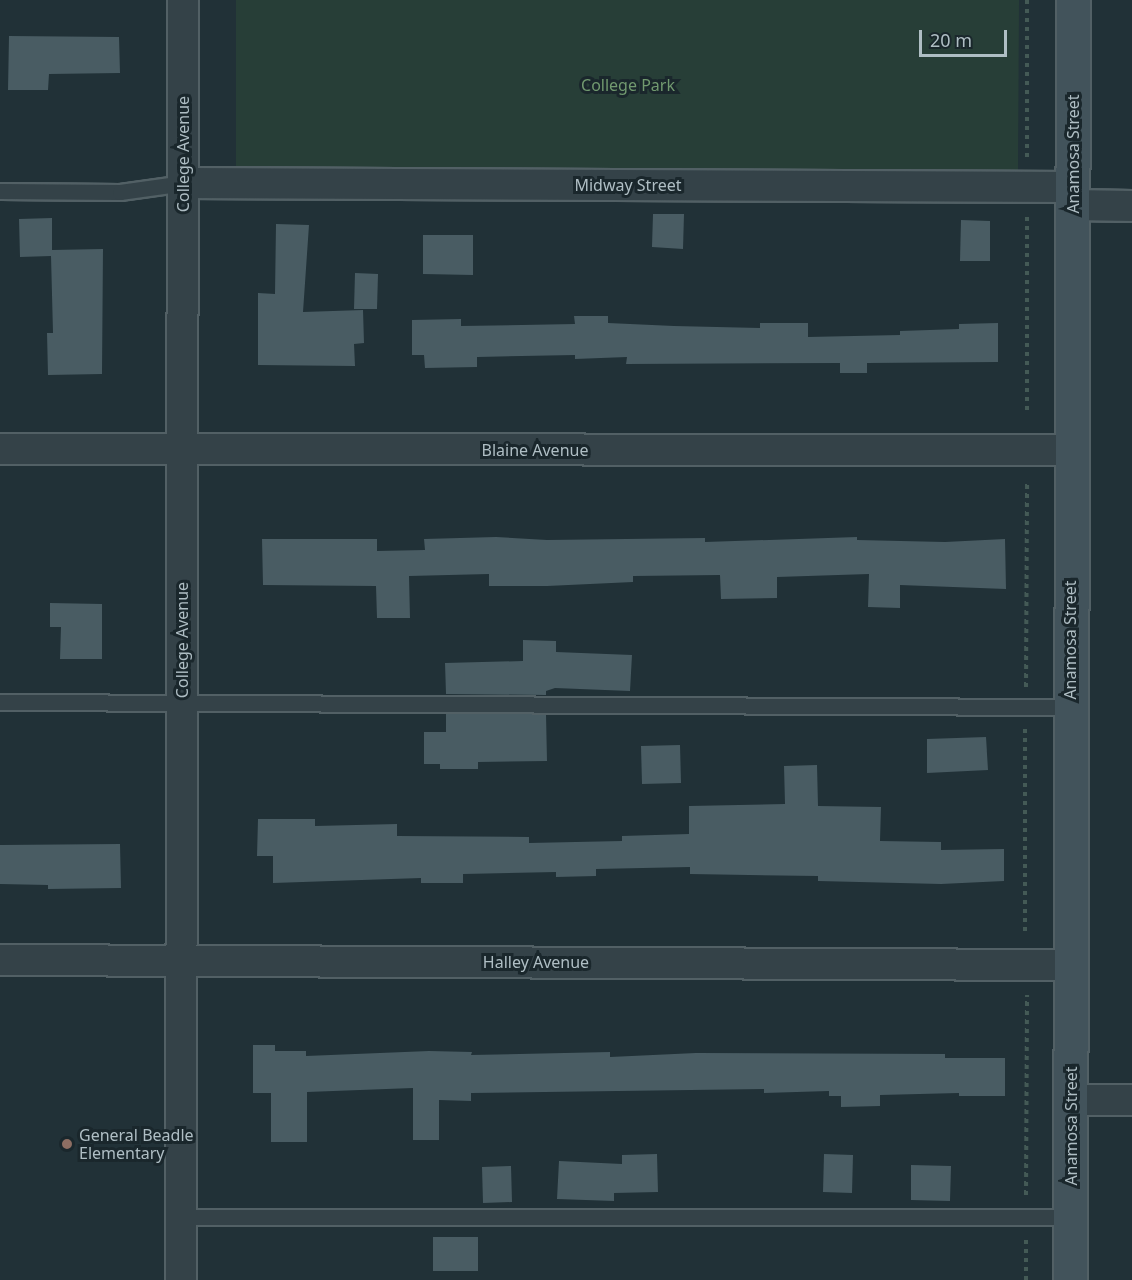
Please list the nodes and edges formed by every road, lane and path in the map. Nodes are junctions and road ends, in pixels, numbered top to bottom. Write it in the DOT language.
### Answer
graph roads {
  1 [pos="183,0"];
  2 [pos="1073,0"];
  3 [pos="184,183"];
  4 [pos="0,191"];
  5 [pos="1073,196"];
  6 [pos="1132,206"];
  7 [pos="0,449"];
  8 [pos="182,450"];
  9 [pos="1069,450"];
  10 [pos="182,701"];
  11 [pos="0,702"];
  12 [pos="1070,707"];
  13 [pos="0,960"];
  14 [pos="183,960"];
  15 [pos="1071,965"];
  16 [pos="1028,995"];
  17 [pos="1071,1100"];
  18 [pos="1132,1100"];
  19 [pos="181,1217"];
  20 [pos="1026,1217"];
  21 [pos="1071,1217"];
  22 [pos="181,1280"];
  23 [pos="1026,1280"];
  24 [pos="1071,1280"];
  1 -- 3 [label="street, College Avenue"];
  2 -- 5 [label="main road, Anamosa Street"];
  3 -- 4 [label="lane"];
  3 -- 5 [label="street, Midway Street"];
  3 -- 8 [label="street, College Avenue"];
  5 -- 6 [label="street, Midway Street"];
  5 -- 9 [label="main road, Anamosa Street"];
  7 -- 8 [label="street, Blaine Avenue"];
  8 -- 9 [label="street, Blaine Avenue"];
  8 -- 10 [label="street, College Avenue"];
  9 -- 12 [label="main road, Anamosa Street"];
  10 -- 11 [label="lane"];
  10 -- 12 [label="lane"];
  10 -- 14 [label="street, College Avenue"];
  12 -- 15 [label="main road, Anamosa Street"];
  13 -- 14 [label="street, Halley Avenue"];
  14 -- 15 [label="street, Halley Avenue"];
  14 -- 19 [label="street, College Avenue"];
  15 -- 17 [label="main road, Anamosa Street"];
  16 -- 20 [label="path"];
  17 -- 18 [label="street"];
  17 -- 21 [label="main road, Anamosa Street"];
  19 -- 20 [label="lane"];
  19 -- 22 [label="street, College Avenue"];
  20 -- 21 [label="lane"];
  20 -- 23 [label="path"];
  21 -- 24 [label="main road, Anamosa Street"];
}
